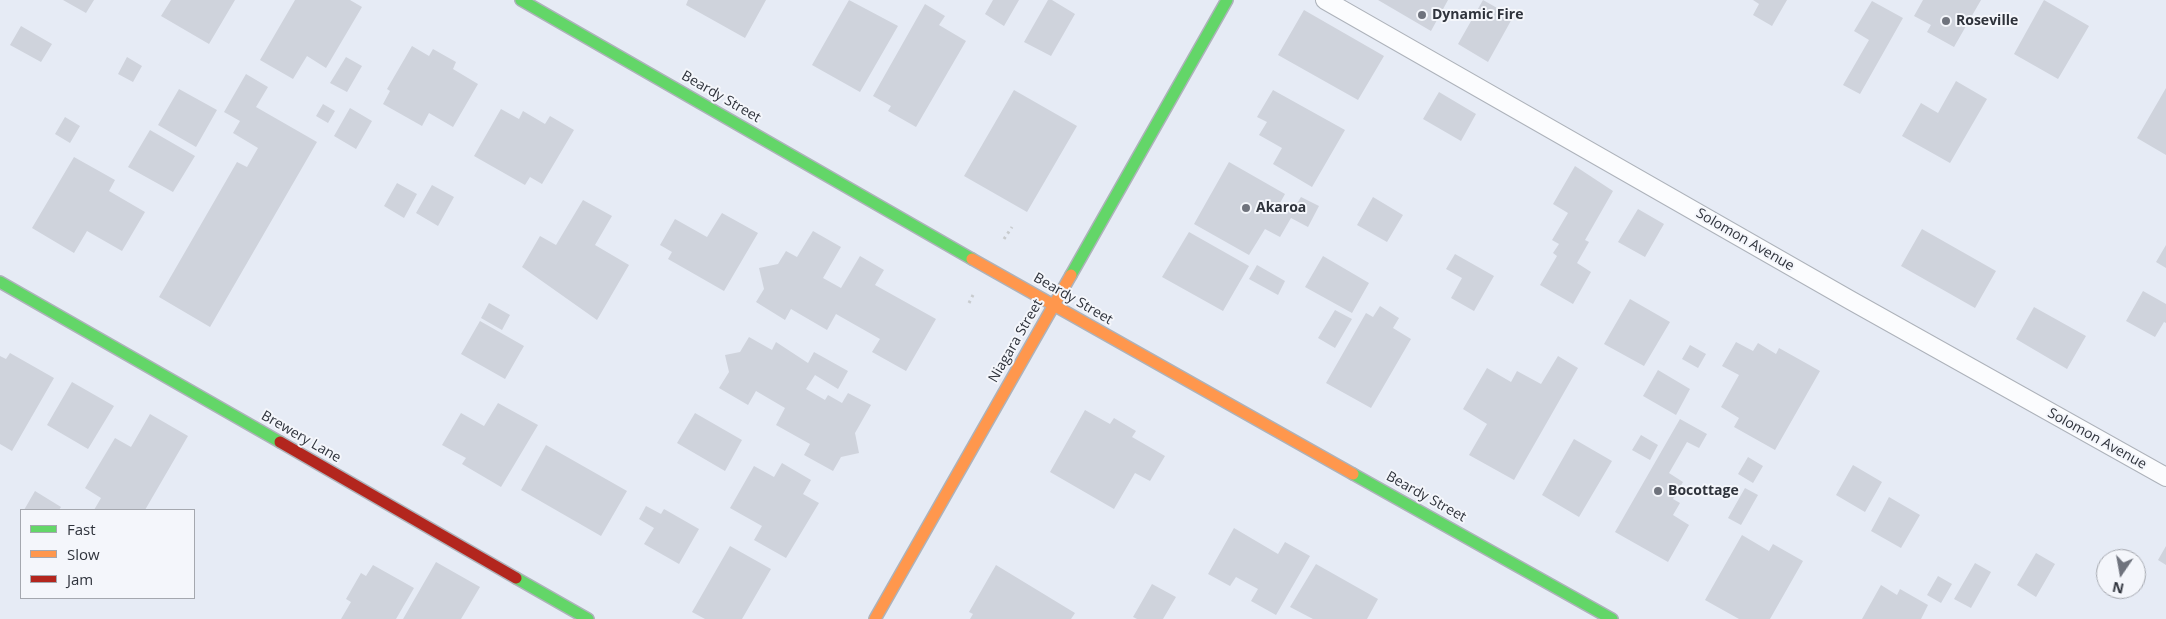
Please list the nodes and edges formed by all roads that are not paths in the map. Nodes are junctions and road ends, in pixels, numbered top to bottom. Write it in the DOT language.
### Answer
graph roads {
  1 [pos="521,0"];
  2 [pos="1227,0"];
  3 [pos="1325,0"];
  4 [pos="0,282"];
  5 [pos="1053,305"];
  6 [pos="2166,477"];
  7 [pos="588,619"];
  8 [pos="875,619"];
  9 [pos="1612,619"];
  1 -- 5 [label="street, Beardy Street"];
  2 -- 5 [label="street, Niagara Street"];
  3 -- 6 [label="lane, Solomon Avenue"];
  4 -- 7 [label="street, Brewery Lane"];
  5 -- 8 [label="street, Niagara Street"];
  5 -- 9 [label="street, Beardy Street"];
}
